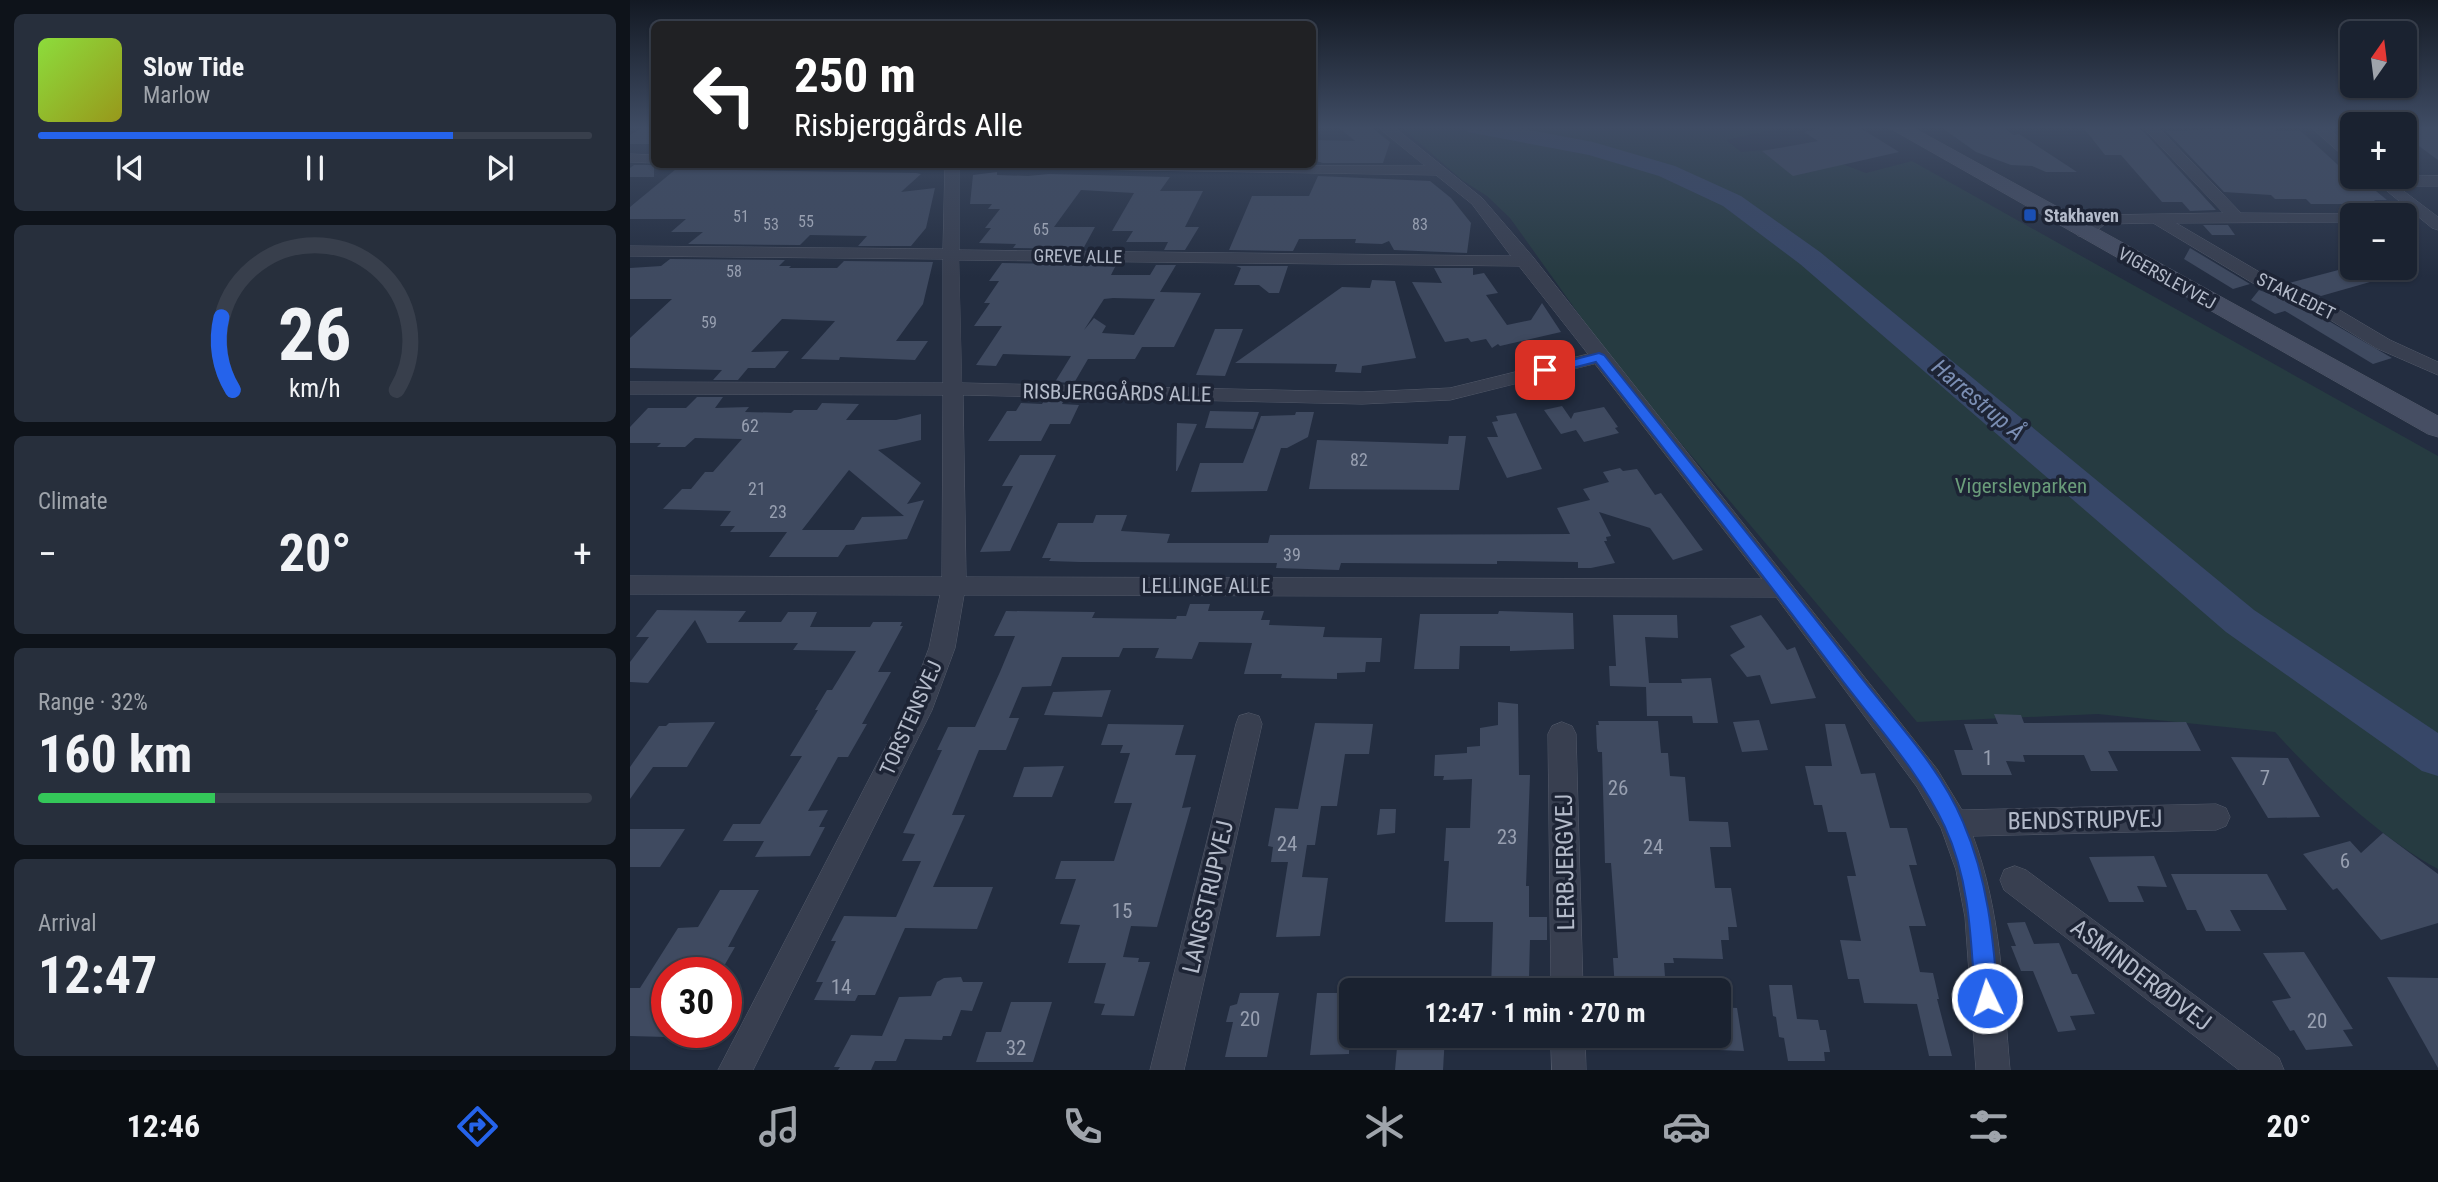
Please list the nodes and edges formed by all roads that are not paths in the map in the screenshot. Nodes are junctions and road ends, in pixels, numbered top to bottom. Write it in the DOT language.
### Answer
graph roads {
  1 [pos="952,177"];
  2 [pos="1447,177"];
  3 [pos="1986,177"];
  4 [pos="2198,177"];
  5 [pos="2417,180"];
  6 [pos="2438,181"];
  7 [pos="2393,189"];
  8 [pos="2236,217"];
  9 [pos="2340,217"];
  10 [pos="2157,218"];
  11 [pos="2433,221"];
  12 [pos="2084,233"];
  13 [pos="630,251"];
  14 [pos="950,255"];
  15 [pos="1527,261"];
  16 [pos="1599,357"];
  17 [pos="2438,369"];
  18 [pos="630,388"];
  19 [pos="953,389"];
  20 [pos="2438,428"];
  21 [pos="630,585"];
  22 [pos="954,586"];
  23 [pos="1782,588"];
  24 [pos="1248,724"];
  25 [pos="1562,734"];
  26 [pos="2216,817"];
  27 [pos="1954,823"];
  28 [pos="2015,880"];
  29 [pos="1567,978"];
  30 [pos="1568,1048"];
  31 [pos="734,1070"];
  32 [pos="1167,1070"];
  33 [pos="1569,1070"];
  34 [pos="1993,1070"];
  35 [pos="2267,1070"];
  1 -- 14 [label="street, TORSTENSVEJ"];
  2 -- 15 [label="street"];
  3 -- 12 [label="street, VIGERSLEVVEJ"];
  4 -- 8 [label="street"];
  5 -- 6 [label="street"];
  7 -- 11 [label="street"];
  8 -- 9 [label="street"];
  8 -- 10 [label="street"];
  10 -- 12 [label="street"];
  10 -- 17 [label="street, STAKLEDET"];
  12 -- 20 [label="street, VIGERSLEVVEJ"];
  13 -- 14 [label="street, GREVE ALLE"];
  14 -- 15 [label="street, GREVE ALLE"];
  14 -- 19 [label="street, TORSTENSVEJ"];
  15 -- 16 [label="street"];
  16 -- 19 [label="street, RISBJERGGÅRDS ALLE"];
  16 -- 23 [label="street"];
  18 -- 19 [label="street, RISBJERGGÅRDS ALLE"];
  19 -- 22 [label="street, TORSTENSVEJ"];
  21 -- 22 [label="street, LELLINGE ALLE"];
  22 -- 23 [label="street, LELLINGE ALLE"];
  22 -- 31 [label="street, TORSTENSVEJ"];
  23 -- 27 [label="street"];
  24 -- 32 [label="street, LANGSTRUPVEJ"];
  25 -- 29 [label="street, LERBJERGVEJ"];
  26 -- 27 [label="street, BENDSTRUPVEJ"];
  27 -- 34 [label="street"];
  28 -- 35 [label="street, ASMINDERØDVEJ"];
  30 -- 33 [label="street"];
}
